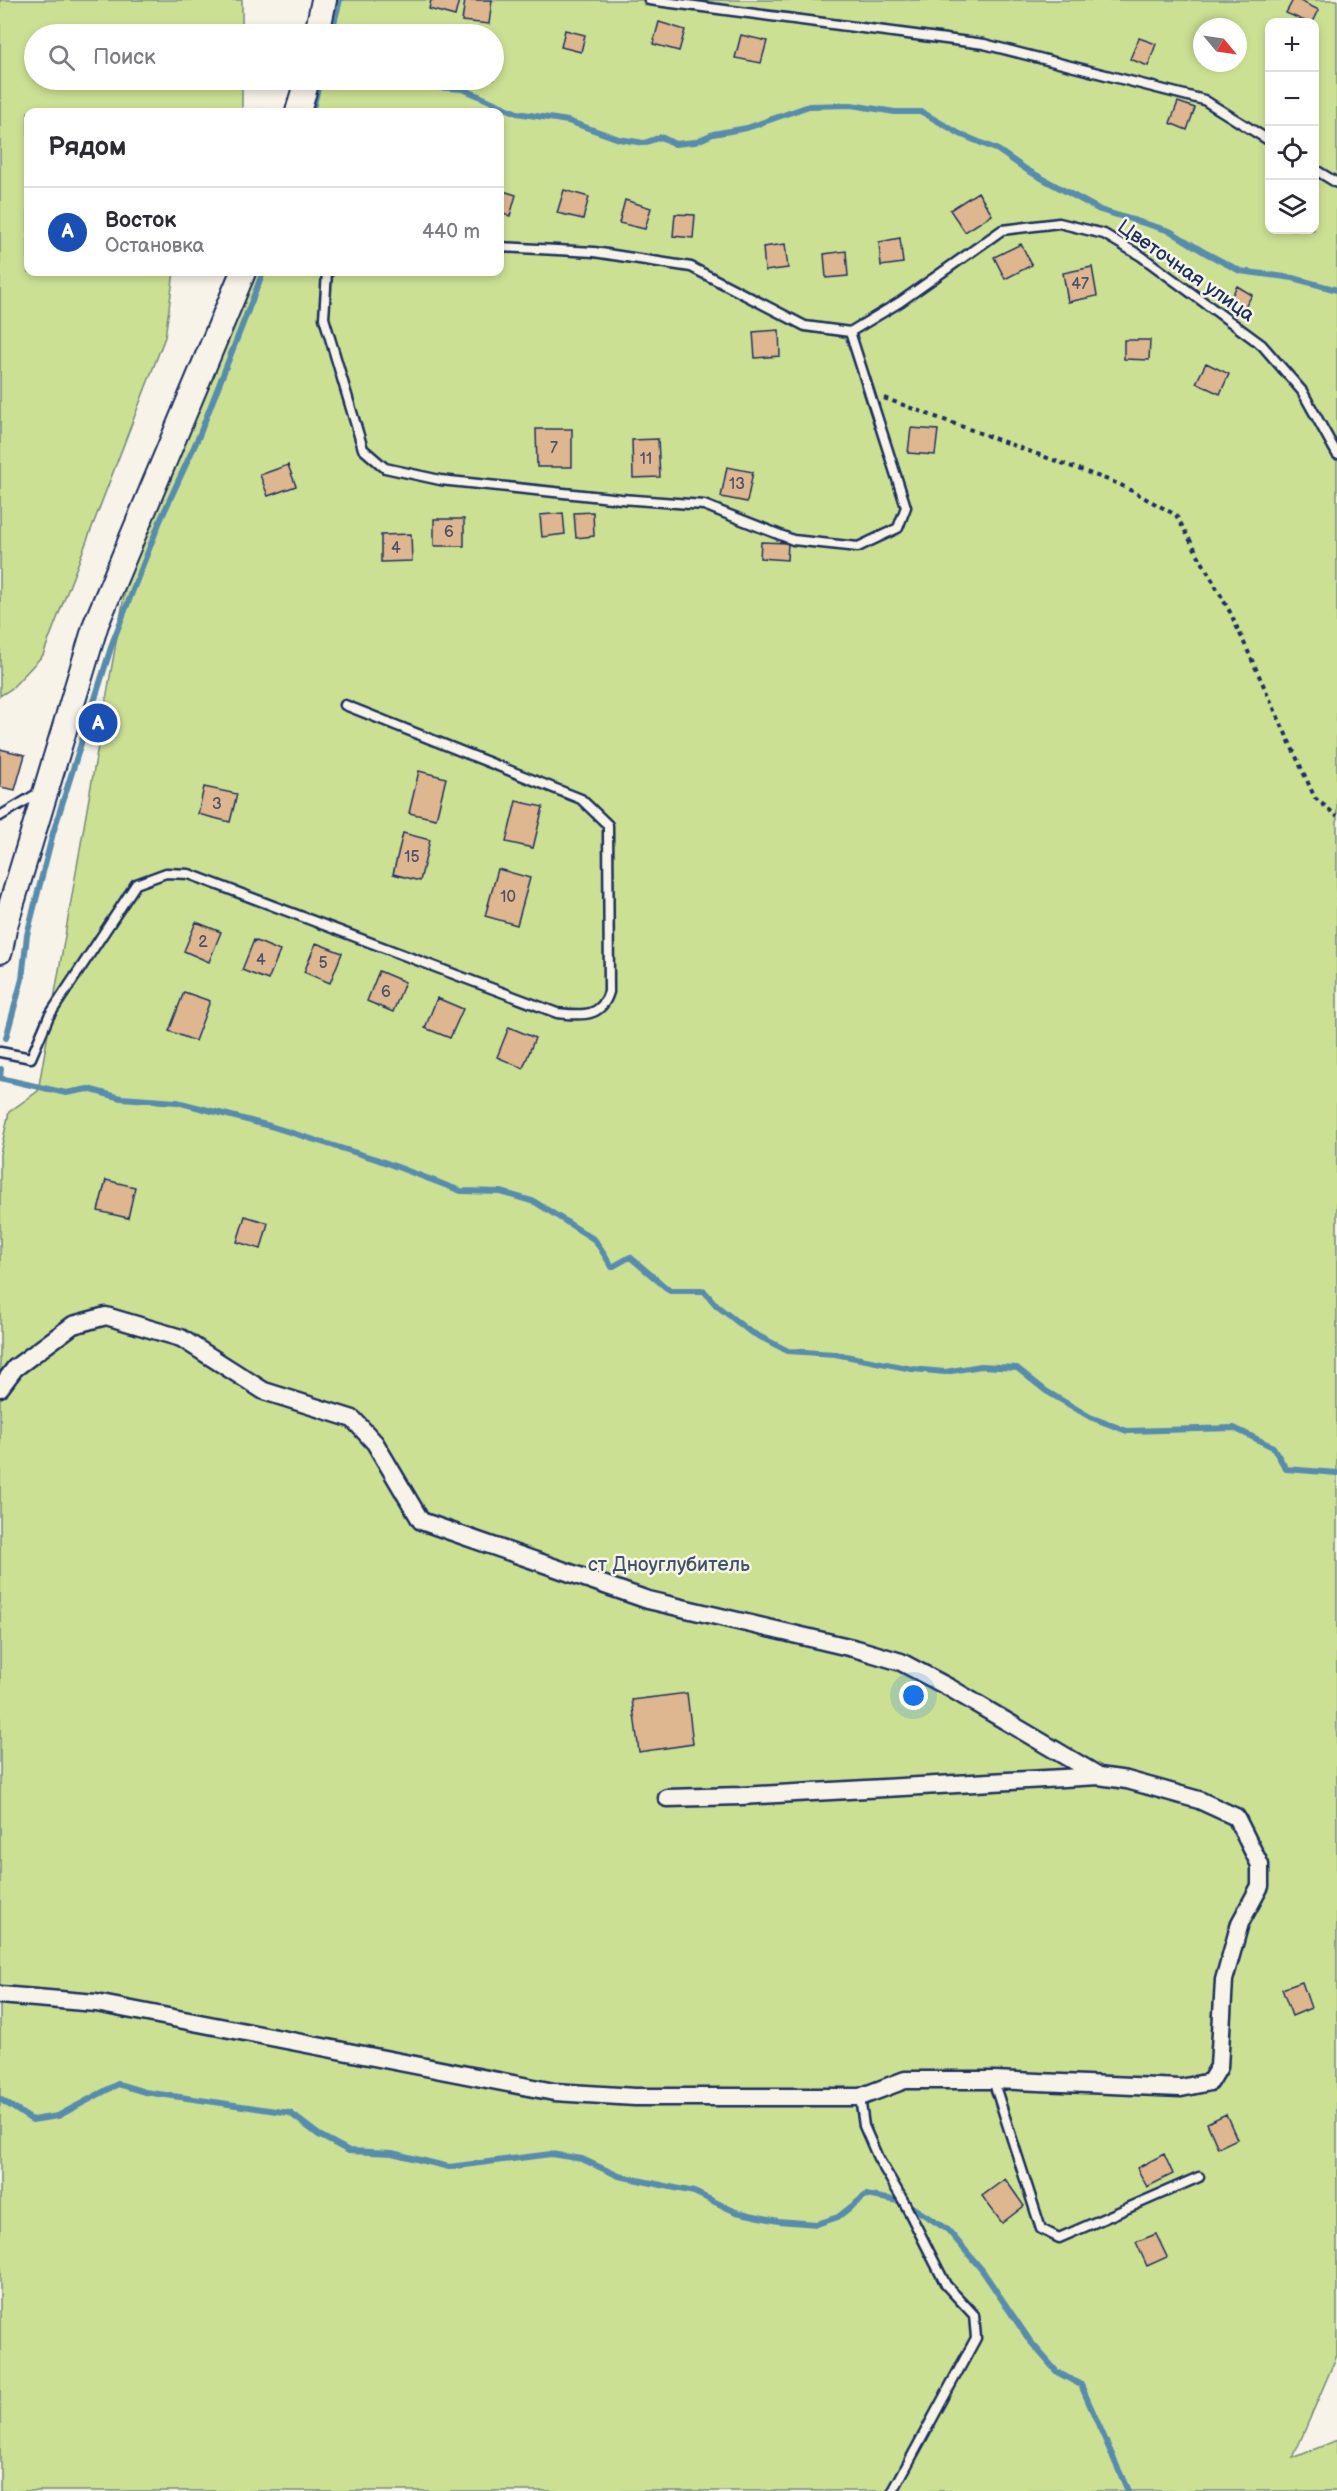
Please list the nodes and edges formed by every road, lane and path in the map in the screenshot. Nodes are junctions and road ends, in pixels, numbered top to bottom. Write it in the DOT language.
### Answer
graph roads {
  1 [pos="324,0"];
  2 [pos="648,0"];
  3 [pos="318,24"];
  4 [pos="304,90"];
  5 [pos="299,108"];
  6 [pos="1265,138"];
  7 [pos="1319,172"];
  8 [pos="1337,183"];
  9 [pos="504,247"];
  10 [pos="241,276"];
  11 [pos="327,276"];
  12 [pos="850,332"];
  13 [pos="870,393"];
  14 [pos="1337,454"];
  15 [pos="345,705"];
  16 [pos="46,789"];
  17 [pos="0,816"];
  18 [pos="1337,816"];
  19 [pos="0,951"];
  20 [pos="0,1052"];
  21 [pos="0,1388"];
  22 [pos="1099,1776"];
  23 [pos="667,1798"];
  24 [pos="0,1995"];
  25 [pos="993,2080"];
  26 [pos="860,2097"];
  27 [pos="1199,2177"];
  28 [pos="893,2491"];
  1 -- 3 [label="street"];
  2 -- 6 [label="lane"];
  4 -- 5 [label="street"];
  7 -- 8 [label="lane"];
  9 -- 12 [label="lane"];
  10 -- 16 [label="street"];
  11 -- 13 [label="lane"];
  12 -- 13 [label="lane"];
  12 -- 14 [label="lane, Цветочная улица"];
  13 -- 18 [label="path"];
  15 -- 20 [label="lane"];
  16 -- 17 [label="lane"];
  16 -- 19 [label="street"];
  21 -- 22 [label="street"];
  22 -- 23 [label="street"];
  22 -- 25 [label="street"];
  24 -- 26 [label="street"];
  25 -- 26 [label="street"];
  25 -- 27 [label="lane"];
  26 -- 28 [label="lane"];
}
